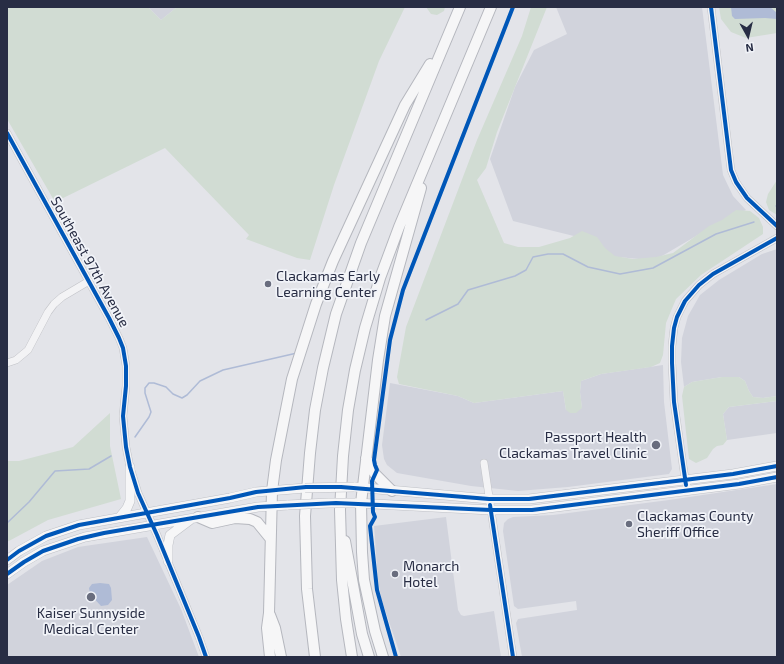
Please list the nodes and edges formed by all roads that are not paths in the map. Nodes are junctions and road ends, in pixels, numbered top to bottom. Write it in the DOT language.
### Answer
graph roads {
  1 [pos="460,7"];
  2 [pos="491,7"];
  3 [pos="711,7"];
  4 [pos="448,35"];
  5 [pos="7,133"];
  6 [pos="434,144"];
  7 [pos="777,226"];
  8 [pos="777,238"];
  9 [pos="89,282"];
  10 [pos="7,363"];
  11 [pos="366,458"];
  12 [pos="484,463"];
  13 [pos="777,466"];
  14 [pos="130,467"];
  15 [pos="777,477"];
  16 [pos="685,480"];
  17 [pos="358,488"];
  18 [pos="272,490"];
  19 [pos="392,491"];
  20 [pos="688,491"];
  21 [pos="587,493"];
  22 [pos="489,499"];
  23 [pos="358,503"];
  24 [pos="271,506"];
  25 [pos="565,507"];
  26 [pos="340,510"];
  27 [pos="491,510"];
  28 [pos="147,513"];
  29 [pos="119,518"];
  30 [pos="195,518"];
  31 [pos="153,525"];
  32 [pos="270,538"];
  33 [pos="7,560"];
  34 [pos="168,561"];
  35 [pos="7,574"];
  36 [pos="269,613"];
  37 [pos="206,657"];
  38 [pos="270,657"];
  39 [pos="281,657"];
  40 [pos="315,657"];
  41 [pos="352,657"];
  42 [pos="369,657"];
  43 [pos="383,657"];
  44 [pos="513,657"];
  1 -- 4 [label="highway"];
  2 -- 6 [label="highway"];
  3 -- 7 [label="street"];
  4 -- 18 [label="highway"];
  4 -- 40 [label="highway"];
  5 -- 9 [label="street, Southeast 97th Avenue"];
  6 -- 11 [label="highway"];
  6 -- 26 [label="highway"];
  8 -- 16 [label="street"];
  9 -- 10 [label="street"];
  9 -- 14 [label="street, Southeast 97th Avenue"];
  11 -- 17 [label="highway"];
  11 -- 19 [label="highway"];
  12 -- 22 [label="street"];
  13 -- 16 [label="main road"];
  14 -- 28 [label="street, Southeast 97th Avenue"];
  14 -- 29 [label="main road"];
  15 -- 20 [label="main road"];
  16 -- 20 [label="street"];
  16 -- 21 [label="main road"];
  17 -- 18 [label="main road, bridge"];
  17 -- 19 [label="main road"];
  17 -- 23 [label="highway"];
  18 -- 24 [label="highway"];
  18 -- 28 [label="main road"];
  19 -- 22 [label="main road"];
  20 -- 25 [label="main road"];
  21 -- 22 [label="main road"];
  21 -- 25 [label="main road"];
  22 -- 27 [label="street"];
  23 -- 24 [label="main road, bridge"];
  23 -- 27 [label="main road"];
  23 -- 43 [label="highway"];
  24 -- 30 [label="main road"];
  24 -- 32 [label="highway"];
  25 -- 27 [label="main road"];
  26 -- 41 [label="highway"];
  26 -- 42 [label="highway"];
  27 -- 44 [label="street"];
  28 -- 29 [label="main road"];
  28 -- 31 [label="street, Southeast 97th Avenue"];
  29 -- 33 [label="main road"];
  30 -- 31 [label="main road"];
  30 -- 32 [label="highway"];
  30 -- 34 [label="main road"];
  31 -- 34 [label="street, Southeast 97th Avenue"];
  31 -- 35 [label="main road"];
  32 -- 36 [label="highway"];
  34 -- 37 [label="street, Southeast 97th Avenue"];
  36 -- 38 [label="highway"];
  36 -- 39 [label="highway"];
}
